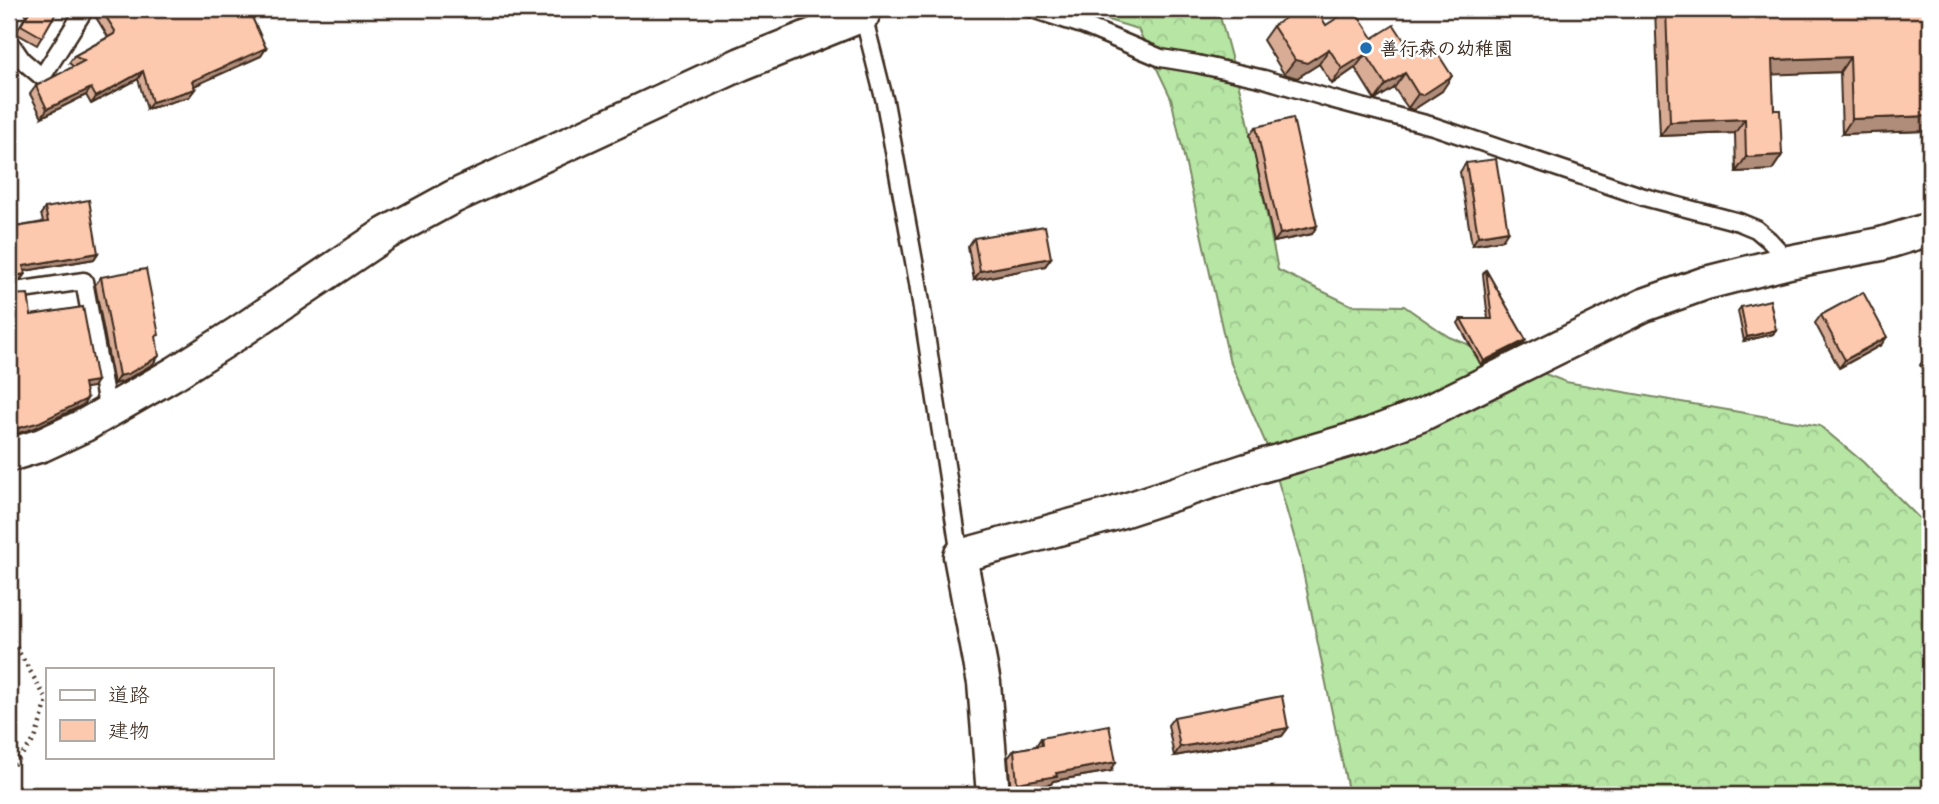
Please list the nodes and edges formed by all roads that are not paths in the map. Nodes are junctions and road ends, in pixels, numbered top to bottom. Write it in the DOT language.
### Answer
graph roads {
  1 [pos="85,9"];
  2 [pos="1032,9"];
  3 [pos="863,12"];
  4 [pos="9,41"];
  5 [pos="1930,229"];
  6 [pos="1788,262"];
  7 [pos="9,292"];
  8 [pos="108,411"];
  9 [pos="9,455"];
  10 [pos="960,556"];
  11 [pos="993,795"];
  1 -- 4 [label="lane"];
  2 -- 6 [label="lane"];
  3 -- 8 [label="street"];
  3 -- 10 [label="lane"];
  5 -- 6 [label="street"];
  6 -- 10 [label="street"];
  7 -- 8 [label="lane"];
  8 -- 9 [label="street"];
  10 -- 11 [label="street"];
}
